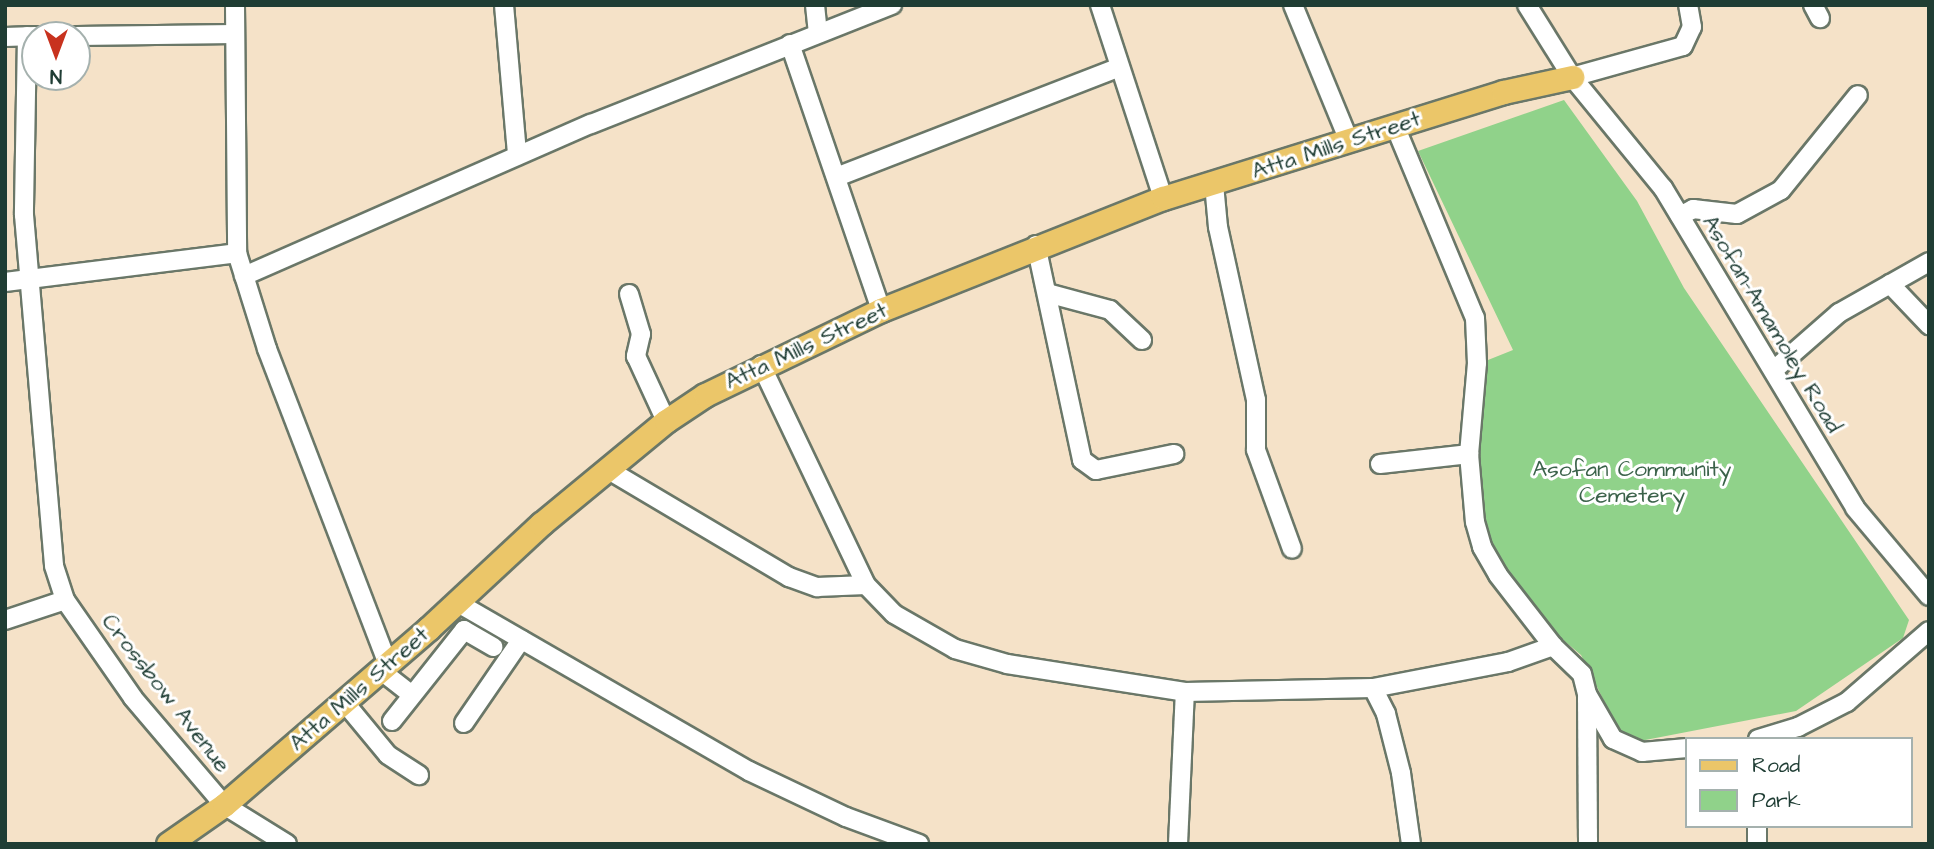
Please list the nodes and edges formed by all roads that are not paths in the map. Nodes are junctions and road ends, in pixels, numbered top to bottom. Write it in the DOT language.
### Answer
graph roads {
  1 [pos="235,5"];
  2 [pos="504,5"];
  3 [pos="815,5"];
  4 [pos="892,5"];
  5 [pos="1100,5"];
  6 [pos="1293,5"];
  7 [pos="1527,5"];
  8 [pos="1688,5"];
  9 [pos="818,32"];
  10 [pos="235,34"];
  11 [pos="91,36"];
  12 [pos="790,44"];
  13 [pos="1118,68"];
  14 [pos="1572,77"];
  15 [pos="29,91"];
  16 [pos="1858,95"];
  17 [pos="1395,126"];
  18 [pos="1349,141"];
  19 [pos="517,155"];
  20 [pos="839,176"];
  21 [pos="1214,184"];
  22 [pos="1163,198"];
  23 [pos="1680,216"];
  24 [pos="1036,246"];
  25 [pos="237,253"];
  26 [pos="1929,262"];
  27 [pos="244,276"];
  28 [pos="28,279"];
  29 [pos="5,282"];
  30 [pos="1890,284"];
  31 [pos="1047,293"];
  32 [pos="629,294"];
  33 [pos="881,310"];
  34 [pos="1929,325"];
  35 [pos="1142,340"];
  36 [pos="761,365"];
  37 [pos="1775,369"];
  38 [pos="666,421"];
  39 [pos="1174,454"];
  40 [pos="1469,454"];
  41 [pos="1380,464"];
  42 [pos="607,469"];
  43 [pos="1292,549"];
  44 [pos="866,584"];
  45 [pos="1929,596"];
  46 [pos="65,600"];
  47 [pos="457,603"];
  48 [pos="5,620"];
  49 [pos="429,628"];
  50 [pos="1929,631"];
  51 [pos="522,640"];
  52 [pos="448,645"];
  53 [pos="1553,646"];
  54 [pos="494,647"];
  55 [pos="384,667"];
  56 [pos="1373,688"];
  57 [pos="1185,692"];
  58 [pos="411,694"];
  59 [pos="1587,694"];
  60 [pos="345,703"];
  61 [pos="393,721"];
  62 [pos="464,723"];
  63 [pos="1765,737"];
  64 [pos="1686,748"];
  65 [pos="419,775"];
  66 [pos="224,805"];
  67 [pos="168,844"];
  68 [pos="287,844"];
  69 [pos="919,844"];
  70 [pos="1178,844"];
  71 [pos="1410,844"];
  72 [pos="1588,844"];
  1 -- 10 [label="street"];
  2 -- 19 [label="street"];
  3 -- 9 [label="street"];
  4 -- 9 [label="street"];
  5 -- 13 [label="street"];
  6 -- 18 [label="street"];
  7 -- 14 [label="street, Asofan-Amamoley Road"];
  8 -- 14 [label="street"];
  9 -- 12 [label="street"];
  10 -- 11 [label="street"];
  10 -- 25 [label="street"];
  12 -- 19 [label="street"];
  12 -- 20 [label="street"];
  13 -- 20 [label="street"];
  13 -- 22 [label="street"];
  14 -- 17 [label="main road, Atta Mills Street"];
  14 -- 23 [label="street, Asofan-Amamoley Road"];
  15 -- 28 [label="street, Crossbow Avenue"];
  16 -- 23 [label="street"];
  17 -- 18 [label="main road, Atta Mills Street"];
  17 -- 40 [label="street"];
  18 -- 21 [label="main road, Atta Mills Street"];
  19 -- 27 [label="street"];
  20 -- 33 [label="street"];
  21 -- 22 [label="main road, Atta Mills Street"];
  21 -- 43 [label="street"];
  22 -- 24 [label="main road, Atta Mills Street"];
  23 -- 37 [label="street, Asofan-Amamoley Road"];
  24 -- 31 [label="street"];
  24 -- 33 [label="main road, Atta Mills Street"];
  25 -- 27 [label="street"];
  25 -- 28 [label="street"];
  26 -- 30 [label="street"];
  27 -- 55 [label="street"];
  28 -- 29 [label="street"];
  28 -- 46 [label="street, Crossbow Avenue"];
  30 -- 34 [label="street"];
  30 -- 37 [label="street"];
  31 -- 35 [label="street"];
  31 -- 39 [label="street"];
  32 -- 38 [label="street"];
  33 -- 36 [label="main road, Atta Mills Street"];
  36 -- 38 [label="main road, Atta Mills Street"];
  36 -- 44 [label="street"];
  37 -- 45 [label="street, Asofan-Amamoley Road"];
  38 -- 42 [label="main road, Atta Mills Street"];
  40 -- 41 [label="street"];
  40 -- 53 [label="street"];
  42 -- 44 [label="street"];
  42 -- 47 [label="main road, Atta Mills Street"];
  44 -- 57 [label="street"];
  46 -- 48 [label="street"];
  46 -- 66 [label="street, Crossbow Avenue"];
  47 -- 49 [label="main road, Atta Mills Street"];
  47 -- 51 [label="street"];
  49 -- 52 [label="street"];
  49 -- 55 [label="main road, Atta Mills Street"];
  50 -- 63 [label="street"];
  51 -- 62 [label="street"];
  51 -- 69 [label="street"];
  52 -- 54 [label="street"];
  52 -- 58 [label="street"];
  53 -- 56 [label="street"];
  53 -- 59 [label="street"];
  55 -- 58 [label="street"];
  55 -- 60 [label="main road, Atta Mills Street"];
  56 -- 57 [label="street"];
  56 -- 71 [label="street"];
  57 -- 70 [label="street"];
  58 -- 61 [label="street"];
  59 -- 64 [label="street"];
  59 -- 72 [label="street"];
  60 -- 65 [label="street"];
  60 -- 66 [label="main road, Atta Mills Street"];
  66 -- 67 [label="main road, Atta Mills Street"];
  66 -- 68 [label="street, Crossbow Avenue"];
}
